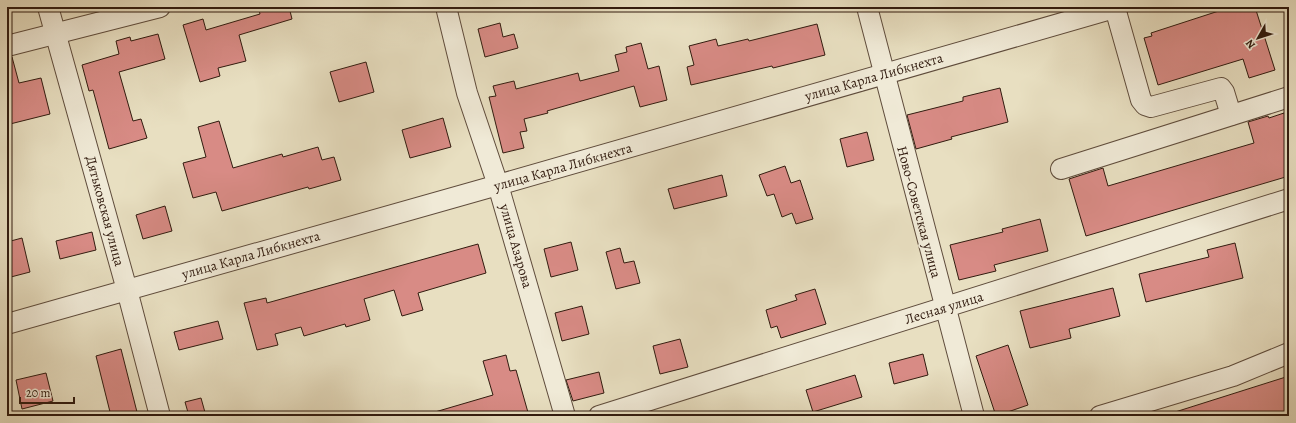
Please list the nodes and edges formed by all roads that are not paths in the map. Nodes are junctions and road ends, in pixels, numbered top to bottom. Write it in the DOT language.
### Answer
graph roads {
  1 [pos="48,7"];
  2 [pos="160,7"];
  3 [pos="446,7"];
  4 [pos="867,7"];
  5 [pos="1116,7"];
  6 [pos="57,34"];
  7 [pos="7,46"];
  8 [pos="883,74"];
  9 [pos="1289,97"];
  10 [pos="1231,115"];
  11 [pos="1062,169"];
  12 [pos="498,185"];
  13 [pos="1289,199"];
  14 [pos="127,290"];
  15 [pos="944,308"];
  16 [pos="7,324"];
  17 [pos="1289,353"];
  18 [pos="160,416"];
  19 [pos="565,416"];
  20 [pos="599,416"];
  21 [pos="974,416"];
  22 [pos="1100,416"];
  1 -- 6 [label="street, Дятьковская улица"];
  2 -- 6 [label="street"];
  3 -- 12 [label="street, улица Азарова"];
  4 -- 8 [label="street, Ново-Советская улица"];
  5 -- 8 [label="street, улица Карла Либкнехта"];
  5 -- 10 [label="street"];
  6 -- 7 [label="street"];
  6 -- 14 [label="street, Дятьковская улица"];
  8 -- 12 [label="street, улица Карла Либкнехта"];
  8 -- 15 [label="street, Ново-Советская улица"];
  9 -- 10 [label="street"];
  10 -- 11 [label="street"];
  12 -- 14 [label="street, улица Карла Либкнехта"];
  12 -- 19 [label="street, улица Азарова"];
  13 -- 15 [label="street, Лесная улица"];
  14 -- 16 [label="street, улица Карла Либкнехта"];
  14 -- 18 [label="street, Дятьковская улица"];
  15 -- 20 [label="street, Лесная улица"];
  15 -- 21 [label="street, Ново-Советская улица"];
  17 -- 22 [label="street"];
}
